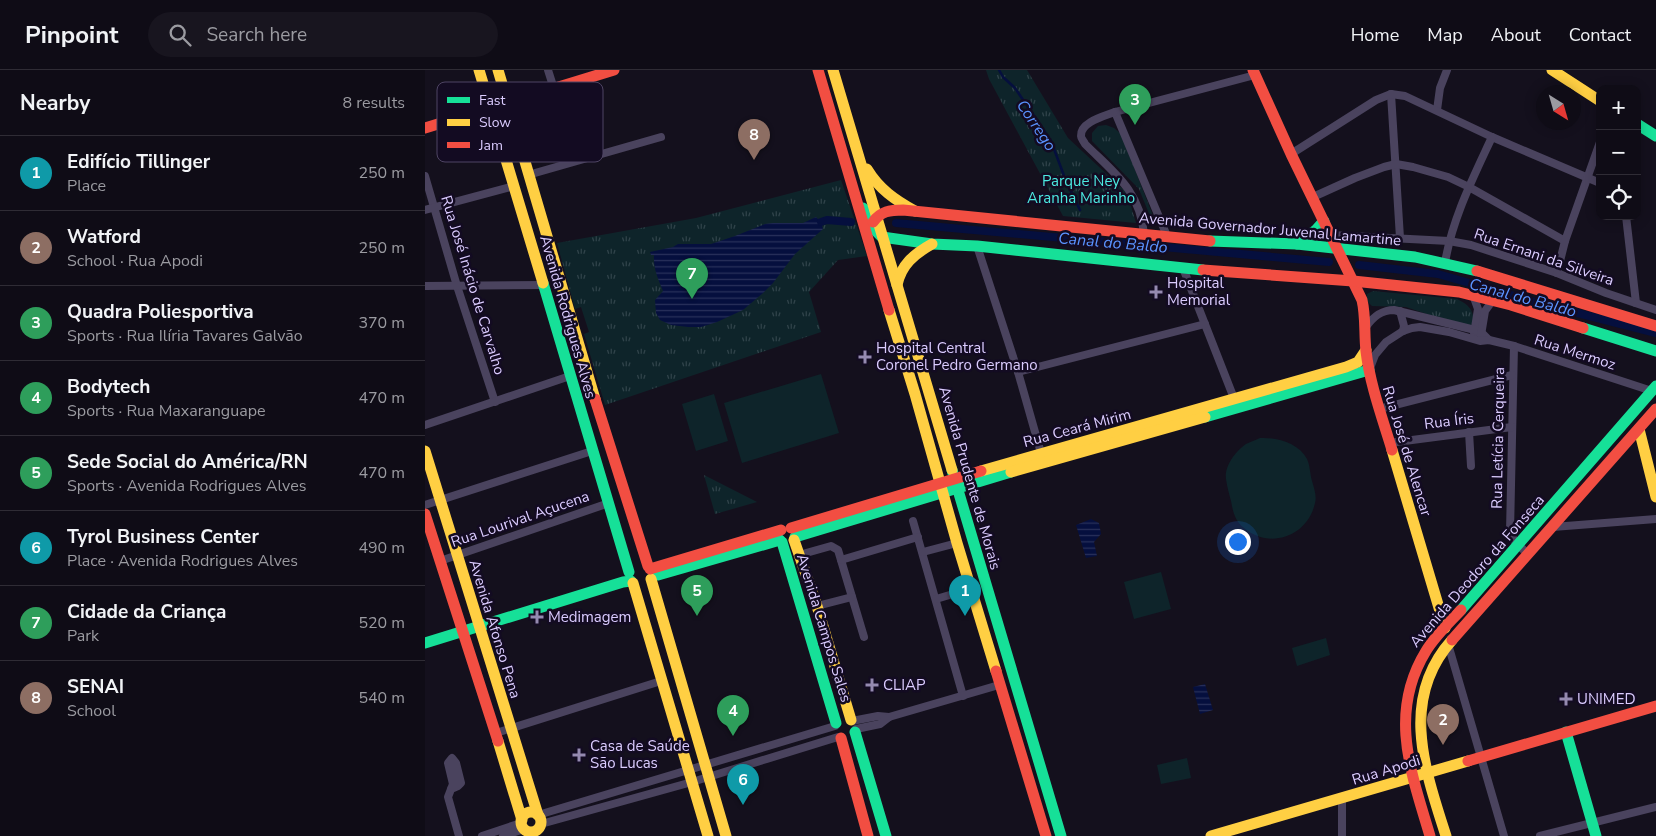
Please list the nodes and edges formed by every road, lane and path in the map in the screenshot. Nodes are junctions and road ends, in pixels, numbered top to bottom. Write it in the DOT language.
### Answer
graph roads {
  1 [pos="479,70"];
  2 [pos="497,70"];
  3 [pos="548,70"];
  4 [pos="615,70"];
  5 [pos="818,70"];
  6 [pos="833,70"];
  7 [pos="1447,70"];
  8 [pos="1559,72"];
  9 [pos="1254,73"];
  10 [pos="483,82"];
  11 [pos="501,82"];
  12 [pos="552,82"];
  13 [pos="574,82"];
  14 [pos="1391,94"];
  15 [pos="1596,97"];
  16 [pos="1437,110"];
  17 [pos="1115,112"];
  18 [pos="437,124"];
  19 [pos="1641,127"];
  20 [pos="425,128"];
  21 [pos="1656,136"];
  22 [pos="661,137"];
  23 [pos="1492,137"];
  24 [pos="856,148"];
  25 [pos="1291,154"];
  26 [pos="603,155"];
  27 [pos="1596,155"];
  28 [pos="506,162"];
  29 [pos="525,162"];
  30 [pos="582,162"];
  31 [pos="1396,164"];
  32 [pos="425,176"];
  33 [pos="1587,177"];
  34 [pos="532,178"];
  35 [pos="1596,181"];
  36 [pos="851,182"];
  37 [pos="1469,187"];
  38 [pos="515,188"];
  39 [pos="1313,197"];
  40 [pos="435,207"];
  41 [pos="425,210"];
  42 [pos="915,211"];
  43 [pos="874,220"];
  44 [pos="1324,220"];
  45 [pos="1626,220"];
  46 [pos="1144,234"];
  47 [pos="1331,235"];
  48 [pos="1167,236"];
  49 [pos="882,237"];
  50 [pos="1400,238"];
  51 [pos="1449,241"];
  52 [pos="1565,241"];
  53 [pos="932,244"];
  54 [pos="1297,244"];
  55 [pos="977,246"];
  56 [pos="870,247"];
  57 [pos="1326,247"];
  58 [pos="1338,249"];
  59 [pos="1445,263"];
  60 [pos="555,266"];
  61 [pos="1183,268"];
  62 [pos="539,269"];
  63 [pos="1557,273"];
  64 [pos="1312,277"];
  65 [pos="1353,281"];
  66 [pos="543,285"];
  67 [pos="425,286"];
  68 [pos="457,286"];
  69 [pos="897,286"];
  70 [pos="1473,294"];
  71 [pos="1493,300"];
  72 [pos="1636,303"];
  73 [pos="1656,310"];
  74 [pos="1400,311"];
  75 [pos="1205,324"];
  76 [pos="1656,326"];
  77 [pos="1365,327"];
  78 [pos="1403,331"];
  79 [pos="1477,335"];
  80 [pos="1514,346"];
  81 [pos="1366,350"];
  82 [pos="1656,351"];
  83 [pos="581,355"];
  84 [pos="566,360"];
  85 [pos="1369,370"];
  86 [pos="1018,372"];
  87 [pos="1512,375"];
  88 [pos="570,376"];
  89 [pos="1654,389"];
  90 [pos="915,394"];
  91 [pos="495,402"];
  92 [pos="1236,404"];
  93 [pos="1379,409"];
  94 [pos="1656,409"];
  95 [pos="425,425"];
  96 [pos="940,427"];
  97 [pos="1512,427"];
  98 [pos="1639,429"];
  99 [pos="1469,432"];
  100 [pos="1389,443"];
  101 [pos="592,450"];
  102 [pos="425,451"];
  103 [pos="1041,453"];
  104 [pos="1471,466"];
  105 [pos="956,483"];
  106 [pos="941,488"];
  107 [pos="1567,489"];
  108 [pos="624,492"];
  109 [pos="1656,493"];
  110 [pos="1578,498"];
  111 [pos="440,500"];
  112 [pos="608,500"];
  113 [pos="425,505"];
  114 [pos="425,514"];
  115 [pos="1656,519"];
  116 [pos="913,521"];
  117 [pos="1553,527"];
  118 [pos="787,536"];
  119 [pos="918,537"];
  120 [pos="957,543"];
  121 [pos="1518,545"];
  122 [pos="923,552"];
  123 [pos="1528,554"];
  124 [pos="457,555"];
  125 [pos="799,555"];
  126 [pos="440,560"];
  127 [pos="841,560"];
  128 [pos="650,573"];
  129 [pos="629,579"];
  130 [pos="970,589"];
  131 [pos="1475,593"];
  132 [pos="851,597"];
  133 [pos="936,599"];
  134 [pos="1484,604"];
  135 [pos="817,606"];
  136 [pos="998,626"];
  137 [pos="479,627"];
  138 [pos="1445,628"];
  139 [pos="983,631"];
  140 [pos="462,632"];
  141 [pos="864,638"];
  142 [pos="425,642"];
  143 [pos="1448,644"];
  144 [pos="679,674"];
  145 [pos="661,681"];
  146 [pos="999,685"];
  147 [pos="683,688"];
  148 [pos="665,694"];
  149 [pos="963,696"];
  150 [pos="1656,706"];
  151 [pos="853,725"];
  152 [pos="511,729"];
  153 [pos="837,731"];
  154 [pos="1566,732"];
  155 [pos="1030,733"];
  156 [pos="496,734"];
  157 [pos="1015,738"];
  158 [pos="1482,757"];
  159 [pos="707,771"];
  160 [pos="1426,773"];
  161 [pos="691,776"];
  162 [pos="1412,778"];
  163 [pos="451,789"];
  164 [pos="1342,799"];
  165 [pos="1656,807"];
  166 [pos="539,820"];
  167 [pos="881,822"];
  168 [pos="1592,823"];
  169 [pos="524,828"];
  170 [pos="867,831"];
  171 [pos="459,836"];
  172 [pos="481,836"];
  173 [pos="503,836"];
  174 [pos="544,836"];
  175 [pos="708,836"];
  176 [pos="726,836"];
  177 [pos="885,836"];
  178 [pos="1045,836"];
  179 [pos="1061,836"];
  180 [pos="1211,836"];
  181 [pos="1342,836"];
  182 [pos="1430,836"];
  183 [pos="1445,836"];
  184 [pos="1504,836"];
  185 [pos="1540,836"];
  186 [pos="1596,836"];
  1 -- 10 [label="main road, Avenida Rodrigues Alves"];
  2 -- 11 [label="main road, Avenida Rodrigues Alves"];
  3 -- 12 [label="street"];
  4 -- 13 [label="main road"];
  5 -- 36 [label="main road, Avenida Prudente de Morais"];
  6 -- 24 [label="main road, Avenida Prudente de Morais"];
  7 -- 16 [label="street"];
  8 -- 15 [label="main road"];
  9 -- 17 [label="street"];
  9 -- 25 [label="main road, Rua José de Alencar"];
  14 -- 16 [label="street"];
  14 -- 25 [label="street"];
  14 -- 31 [label="street"];
  16 -- 23 [label="street"];
  17 -- 46 [label="street"];
  17 -- 48 [label="street"];
  18 -- 20 [label="main road"];
  19 -- 21 [label="main road"];
  22 -- 26 [label="street"];
  23 -- 33 [label="street"];
  23 -- 37 [label="street"];
  24 -- 42 [label="main road"];
  24 -- 43 [label="main road, Avenida Prudente de Morais"];
  25 -- 39 [label="main road, Rua José de Alencar"];
  27 -- 33 [label="street"];
  28 -- 38 [label="main road, Avenida Rodrigues Alves"];
  29 -- 34 [label="main road, Avenida Rodrigues Alves"];
  30 -- 34 [label="street"];
  31 -- 37 [label="street"];
  31 -- 39 [label="street"];
  31 -- 50 [label="street"];
  32 -- 40 [label="street, Rua José Inácio de Carvalho"];
  33 -- 35 [label="street"];
  33 -- 52 [label="street"];
  34 -- 38 [label="main road"];
  34 -- 60 [label="main road, Avenida Rodrigues Alves"];
  36 -- 43 [label="main road"];
  36 -- 56 [label="main road, Avenida Prudente de Morais"];
  37 -- 51 [label="street"];
  37 -- 52 [label="street"];
  38 -- 40 [label="street"];
  38 -- 62 [label="main road, Avenida Rodrigues Alves"];
  39 -- 44 [label="main road, Rua José de Alencar"];
  40 -- 41 [label="street"];
  40 -- 68 [label="street, Rua José Inácio de Carvalho"];
  42 -- 43 [label="main road, Avenida Governador Juvenal Lamartine"];
  42 -- 46 [label="main road, Avenida Governador Juvenal Lamartine"];
  43 -- 49 [label="main road, Avenida Prudente de Morais"];
  43 -- 56 [label="main road"];
  44 -- 47 [label="main road, Rua José de Alencar"];
  44 -- 54 [label="main road"];
  45 -- 72 [label="street"];
  46 -- 48 [label="main road, Avenida Governador Juvenal Lamartine"];
  47 -- 50 [label="street, Rua Ernani da Silveira"];
  47 -- 58 [label="main road, Rua José de Alencar"];
  48 -- 54 [label="main road, Avenida Governador Juvenal Lamartine"];
  49 -- 53 [label="main road"];
  49 -- 69 [label="main road, Avenida Prudente de Morais"];
  50 -- 51 [label="street, Rua Ernani da Silveira"];
  51 -- 59 [label="street"];
  51 -- 63 [label="street, Rua Ernani da Silveira"];
  52 -- 63 [label="street"];
  53 -- 55 [label="main road"];
  53 -- 69 [label="main road"];
  54 -- 57 [label="main road, Avenida Governador Juvenal Lamartine"];
  55 -- 61 [label="main road"];
  55 -- 86 [label="street"];
  56 -- 90 [label="main road, Avenida Prudente de Morais"];
  57 -- 58 [label="main road, Avenida Governador Juvenal Lamartine"];
  57 -- 64 [label="main road"];
  58 -- 59 [label="main road, Avenida Governador Juvenal Lamartine"];
  58 -- 65 [label="main road, Rua José de Alencar"];
  59 -- 76 [label="main road, Avenida Governador Juvenal Lamartine"];
  60 -- 62 [label="main road"];
  60 -- 83 [label="main road, Avenida Rodrigues Alves"];
  61 -- 64 [label="main road"];
  61 -- 75 [label="street"];
  62 -- 66 [label="main road, Avenida Rodrigues Alves"];
  63 -- 72 [label="street, Rua Ernani da Silveira"];
  64 -- 65 [label="main road"];
  65 -- 70 [label="main road"];
  65 -- 77 [label="main road, Rua José de Alencar"];
  66 -- 68 [label="street"];
  66 -- 84 [label="main road, Avenida Rodrigues Alves"];
  67 -- 68 [label="street"];
  68 -- 91 [label="street, Rua José Inácio de Carvalho"];
  69 -- 96 [label="main road, Avenida Prudente de Morais"];
  70 -- 71 [label="main road"];
  70 -- 79 [label="street"];
  71 -- 79 [label="street"];
  71 -- 82 [label="main road"];
  72 -- 73 [label="street, Rua Ernani da Silveira"];
  74 -- 77 [label="street"];
  74 -- 78 [label="street"];
  74 -- 79 [label="street"];
  75 -- 86 [label="street"];
  75 -- 92 [label="street"];
  77 -- 81 [label="main road, Rua José de Alencar"];
  78 -- 79 [label="street"];
  78 -- 85 [label="street"];
  79 -- 80 [label="street, Rua Mermoz"];
  80 -- 87 [label="street, Rua Letícia Cerqueira"];
  80 -- 89 [label="street, Rua Mermoz"];
  81 -- 85 [label="main road, Rua José de Alencar"];
  81 -- 92 [label="main road, Rua Ceará Mirim"];
  83 -- 84 [label="main road"];
  83 -- 108 [label="main road, Avenida Rodrigues Alves"];
  84 -- 88 [label="main road, Avenida Rodrigues Alves"];
  85 -- 92 [label="main road, Rua Ceará Mirim"];
  85 -- 93 [label="main road, Rua José de Alencar"];
  86 -- 103 [label="street"];
  87 -- 93 [label="street"];
  87 -- 97 [label="street, Rua Letícia Cerqueira"];
  88 -- 91 [label="street"];
  88 -- 101 [label="main road, Avenida Rodrigues Alves"];
  89 -- 107 [label="main road, Avenida Deodoro da Fonseca"];
  90 -- 96 [label="main road"];
  90 -- 106 [label="main road, Avenida Prudente de Morais"];
  91 -- 95 [label="street"];
  92 -- 103 [label="main road, Rua Ceará Mirim"];
  92 -- 105 [label="main road, Rua Ceará Mirim"];
  93 -- 100 [label="main road, Rua José de Alencar"];
  94 -- 98 [label="main road, Avenida Deodoro da Fonseca"];
  96 -- 105 [label="main road, Avenida Prudente de Morais"];
  97 -- 99 [label="street, Rua Íris"];
  97 -- 121 [label="street, Rua Letícia Cerqueira"];
  98 -- 109 [label="main road"];
  98 -- 110 [label="main road, Avenida Deodoro da Fonseca"];
  99 -- 100 [label="street, Rua Íris"];
  99 -- 104 [label="street"];
  100 -- 138 [label="main road, Rua José de Alencar"];
  101 -- 111 [label="street"];
  101 -- 112 [label="main road, Avenida Rodrigues Alves"];
  102 -- 111 [label="main road, Avenida Afonso Pena"];
  103 -- 105 [label="main road, Rua Ceará Mirim"];
  105 -- 106 [label="main road, Rua Ceará Mirim"];
  105 -- 136 [label="main road, Avenida Prudente de Morais"];
  106 -- 118 [label="main road, Rua Ceará Mirim"];
  106 -- 120 [label="main road, Avenida Prudente de Morais"];
  107 -- 110 [label="main road"];
  107 -- 121 [label="main road, Avenida Deodoro da Fonseca"];
  108 -- 112 [label="main road"];
  108 -- 128 [label="main road, Avenida Rodrigues Alves"];
  110 -- 117 [label="main road, Avenida Deodoro da Fonseca"];
  111 -- 113 [label="street"];
  111 -- 124 [label="main road, Avenida Afonso Pena"];
  112 -- 124 [label="street, Rua Lourival Açucena"];
  112 -- 129 [label="main road, Avenida Rodrigues Alves"];
  114 -- 126 [label="main road, Avenida Afonso Pena"];
  115 -- 117 [label="street"];
  116 -- 119 [label="street"];
  117 -- 123 [label="main road, Avenida Deodoro da Fonseca"];
  118 -- 125 [label="main road, Avenida Campos Sales"];
  118 -- 128 [label="main road, Rua Ceará Mirim"];
  118 -- 153 [label="main road, Avenida Campos Sales"];
  119 -- 122 [label="street"];
  119 -- 127 [label="street"];
  120 -- 122 [label="street"];
  120 -- 130 [label="main road, Avenida Prudente de Morais"];
  121 -- 123 [label="street, Rua Letícia Cerqueira"];
  121 -- 131 [label="main road, Avenida Deodoro da Fonseca"];
  122 -- 133 [label="street"];
  123 -- 134 [label="main road, Avenida Deodoro da Fonseca"];
  124 -- 126 [label="street, Rua Lourival Açucena"];
  124 -- 137 [label="main road, Avenida Afonso Pena"];
  125 -- 127 [label="street"];
  125 -- 135 [label="main road, Avenida Campos Sales"];
  126 -- 140 [label="main road, Avenida Afonso Pena"];
  127 -- 132 [label="street"];
  128 -- 129 [label="main road"];
  128 -- 129 [label="main road"];
  128 -- 144 [label="main road, Avenida Rodrigues Alves"];
  129 -- 137 [label="main road"];
  129 -- 145 [label="main road, Avenida Rodrigues Alves"];
  130 -- 133 [label="street"];
  130 -- 139 [label="main road, Avenida Prudente de Morais"];
  131 -- 134 [label="main road"];
  131 -- 138 [label="main road, Avenida Deodoro da Fonseca"];
  132 -- 135 [label="street"];
  132 -- 141 [label="street"];
  133 -- 149 [label="street"];
  134 -- 143 [label="main road, Avenida Deodoro da Fonseca"];
  135 -- 151 [label="main road, Avenida Campos Sales"];
  136 -- 139 [label="main road"];
  136 -- 155 [label="main road, Avenida Prudente de Morais"];
  137 -- 140 [label="main road"];
  137 -- 152 [label="main road, Avenida Afonso Pena"];
  138 -- 162 [label="main road, Avenida Deodoro da Fonseca"];
  139 -- 146 [label="main road, Avenida Prudente de Morais"];
  140 -- 142 [label="main road"];
  140 -- 156 [label="main road, Avenida Afonso Pena"];
  143 -- 158 [label="street"];
  143 -- 160 [label="main road, Avenida Deodoro da Fonseca"];
  144 -- 145 [label="main road"];
  144 -- 147 [label="main road, Avenida Rodrigues Alves"];
  145 -- 148 [label="main road, Avenida Rodrigues Alves"];
  145 -- 152 [label="street"];
  146 -- 149 [label="street"];
  146 -- 157 [label="main road, Avenida Prudente de Morais"];
  147 -- 148 [label="main road"];
  147 -- 159 [label="main road, Avenida Rodrigues Alves"];
  148 -- 161 [label="main road, Avenida Rodrigues Alves"];
  149 -- 151 [label="street"];
  150 -- 154 [label="main road, Rua Apodi"];
  151 -- 153 [label="main road"];
  151 -- 153 [label="main road"];
  151 -- 167 [label="main road, Avenida Campos Sales"];
  152 -- 156 [label="street"];
  152 -- 166 [label="main road, Avenida Afonso Pena"];
  153 -- 159 [label="street"];
  153 -- 170 [label="main road, Avenida Campos Sales"];
  154 -- 158 [label="main road, Rua Apodi"];
  154 -- 168 [label="main road"];
  155 -- 157 [label="main road"];
  155 -- 179 [label="main road, Avenida Prudente de Morais"];
  156 -- 169 [label="main road, Avenida Afonso Pena"];
  157 -- 178 [label="main road, Avenida Prudente de Morais"];
  158 -- 160 [label="main road, Rua Apodi"];
  158 -- 184 [label="street"];
  159 -- 161 [label="street"];
  159 -- 161 [label="street"];
  159 -- 176 [label="main road, Avenida Rodrigues Alves"];
  160 -- 162 [label="main road, Rua Apodi"];
  160 -- 183 [label="main road, Avenida Deodoro da Fonseca"];
  161 -- 166 [label="street"];
  161 -- 166 [label="street"];
  161 -- 175 [label="main road, Avenida Rodrigues Alves"];
  162 -- 164 [label="main road, Rua Apodi"];
  162 -- 182 [label="main road, Avenida Deodoro da Fonseca"];
  163 -- 171 [label="street"];
  164 -- 180 [label="main road, Rua Apodi"];
  164 -- 181 [label="street"];
  165 -- 168 [label="street"];
  166 -- 169 [label="main road"];
  166 -- 169 [label="main road"];
  166 -- 174 [label="main road, Avenida Afonso Pena"];
  167 -- 170 [label="main road"];
  167 -- 177 [label="main road, Avenida Campos Sales"];
  168 -- 185 [label="street"];
  168 -- 186 [label="main road"];
  169 -- 172 [label="street"];
  169 -- 173 [label="street"];
}
